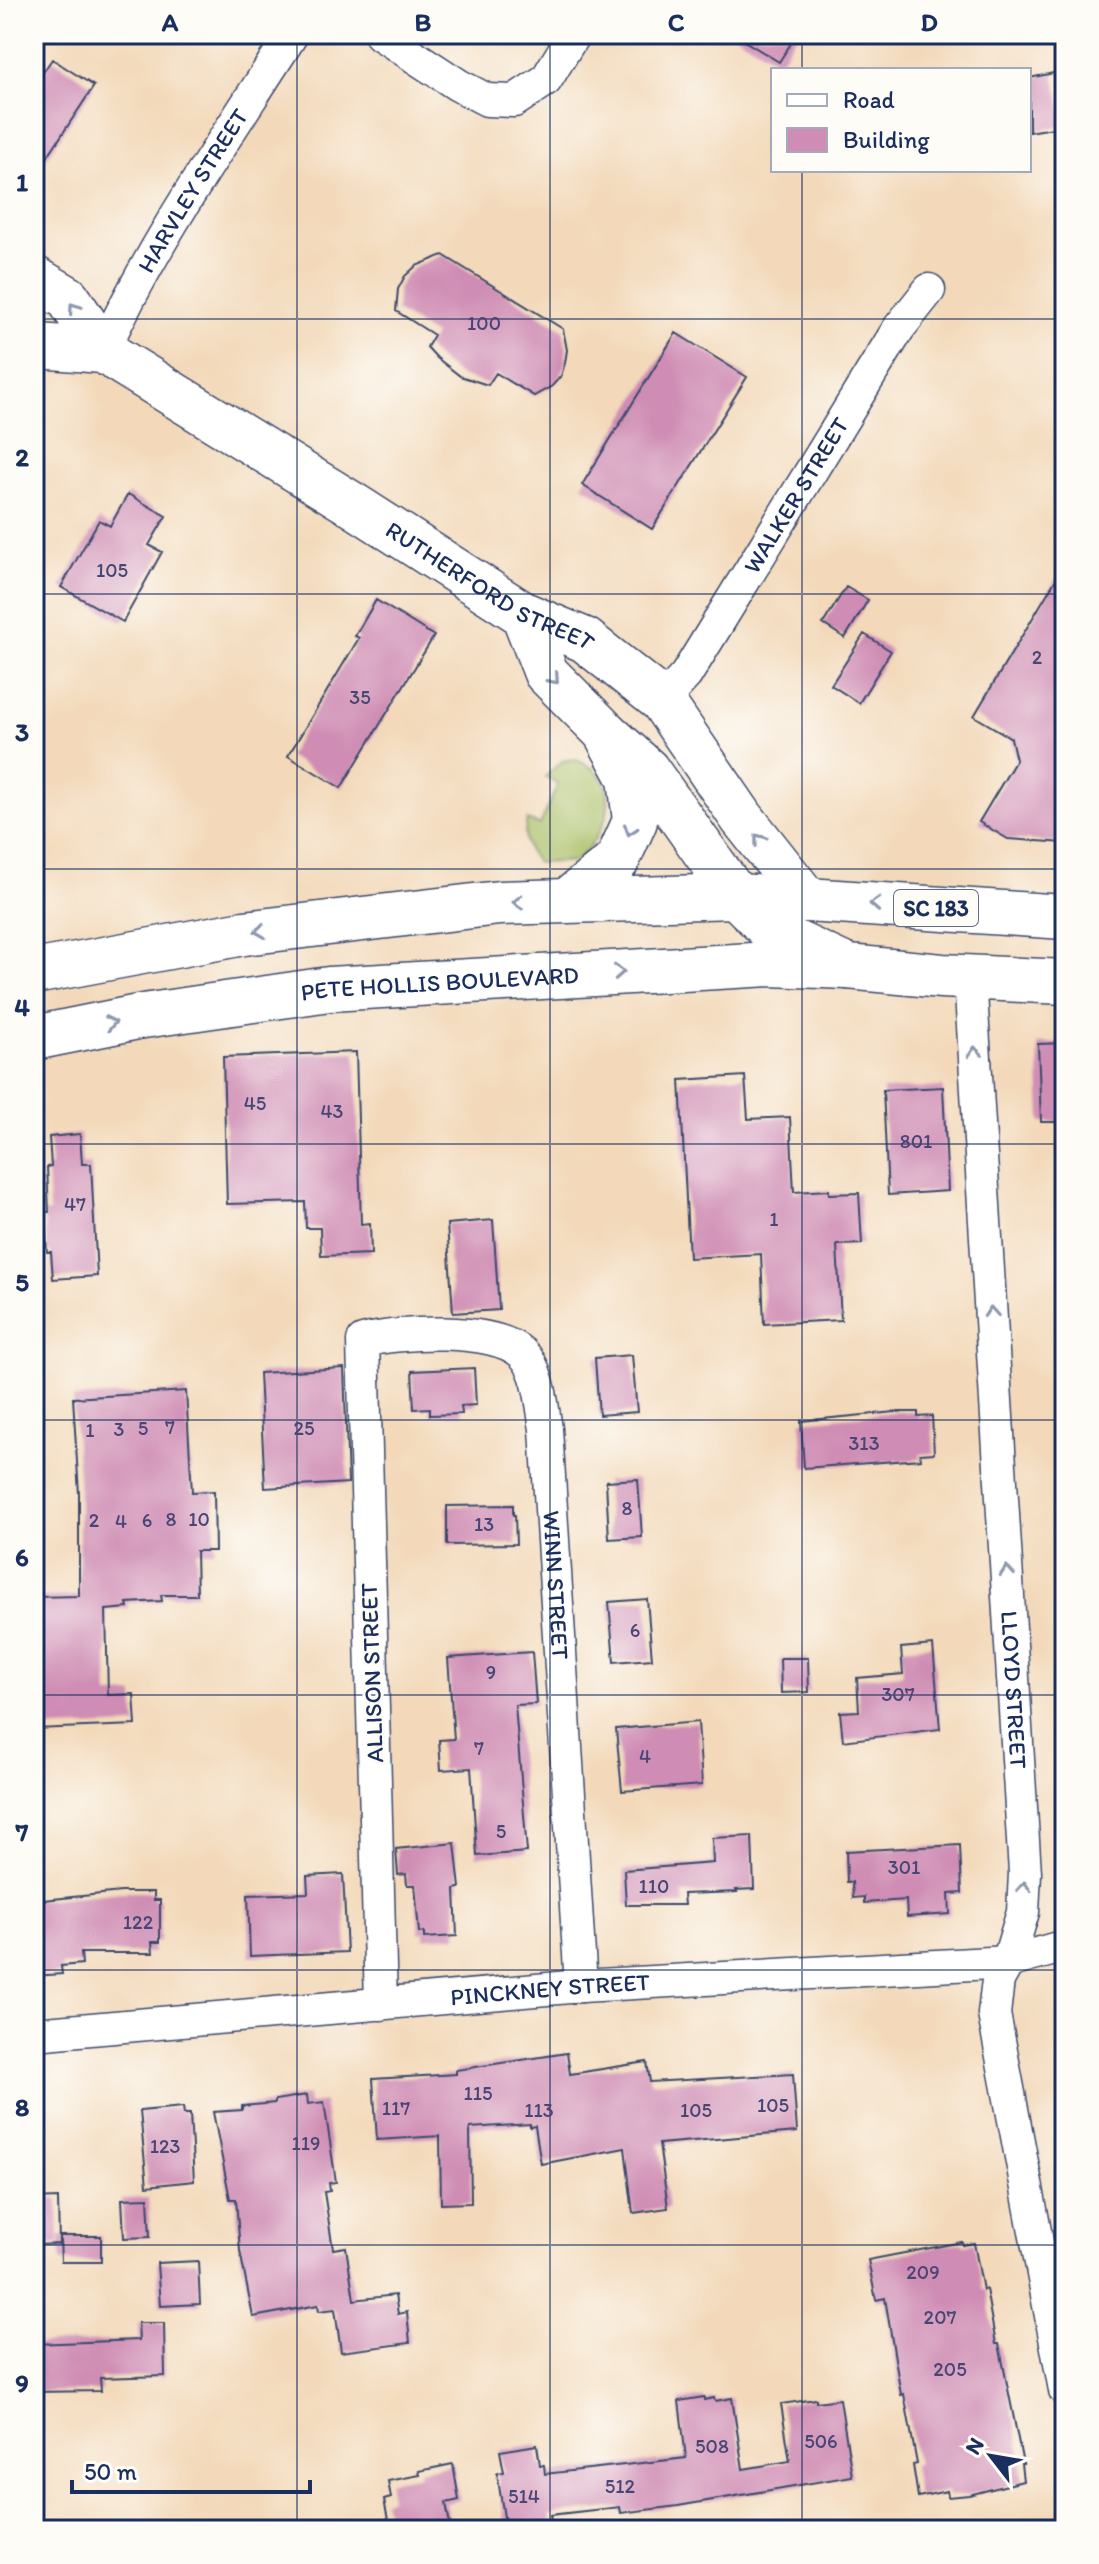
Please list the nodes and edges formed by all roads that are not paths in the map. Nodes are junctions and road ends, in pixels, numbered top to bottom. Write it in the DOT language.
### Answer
graph roads {
  1 [pos="292,34"];
  2 [pos="380,34"];
  3 [pos="574,34"];
  4 [pos="34,278"];
  5 [pos="929,290"];
  6 [pos="36,347"];
  7 [pos="103,351"];
  8 [pos="523,614"];
  9 [pos="662,701"];
  10 [pos="605,732"];
  11 [pos="736,896"];
  12 [pos="568,900"];
  13 [pos="807,900"];
  14 [pos="1065,917"];
  15 [pos="848,967"];
  16 [pos="34,972"];
  17 [pos="970,977"];
  18 [pos="1065,982"];
  19 [pos="34,1038"];
  20 [pos="363,1341"];
  21 [pos="1065,1946"];
  22 [pos="1008,1962"];
  23 [pos="581,1986"];
  24 [pos="381,2004"];
  25 [pos="34,2034"];
  26 [pos="1065,2390"];
  1 -- 7 [label="street, HARVLEY STREET"];
  2 -- 3 [label="street"];
  7 -- 4 [label="main road, RUTHERFORD STREET, one-way"];
  5 -- 9 [label="street, WALKER STREET"];
  6 -- 7 [label="main road, RUTHERFORD STREET"];
  7 -- 8 [label="main road, RUTHERFORD STREET"];
  8 -- 9 [label="main road, RUTHERFORD STREET"];
  8 -- 10 [label="main road, one-way"];
  13 -- 9 [label="main road, RUTHERFORD STREET, one-way"];
  10 -- 11 [label="main road"];
  10 -- 12 [label="main road, one-way"];
  11 -- 12 [label="main road, SC 183"];
  11 -- 13 [label="main road, SC 183"];
  11 -- 15 [label="main road"];
  12 -- 16 [label="main road, SC 183, one-way"];
  14 -- 13 [label="main road, SC 183, one-way"];
  15 -- 17 [label="main road, PETE HOLLIS BOULEVARD"];
  19 -- 15 [label="main road, PETE HOLLIS BOULEVARD, one-way"];
  17 -- 18 [label="main road, PETE HOLLIS BOULEVARD"];
  22 -- 17 [label="street, LLOYD STREET, one-way"];
  20 -- 23 [label="street, WINN STREET"];
  20 -- 24 [label="street, ALLISON STREET"];
  21 -- 22 [label="street, PINCKNEY STREET"];
  22 -- 23 [label="street, PINCKNEY STREET"];
  22 -- 26 [label="street, LLOYD STREET"];
  23 -- 24 [label="street, PINCKNEY STREET"];
  24 -- 25 [label="street, PINCKNEY STREET"];
}
